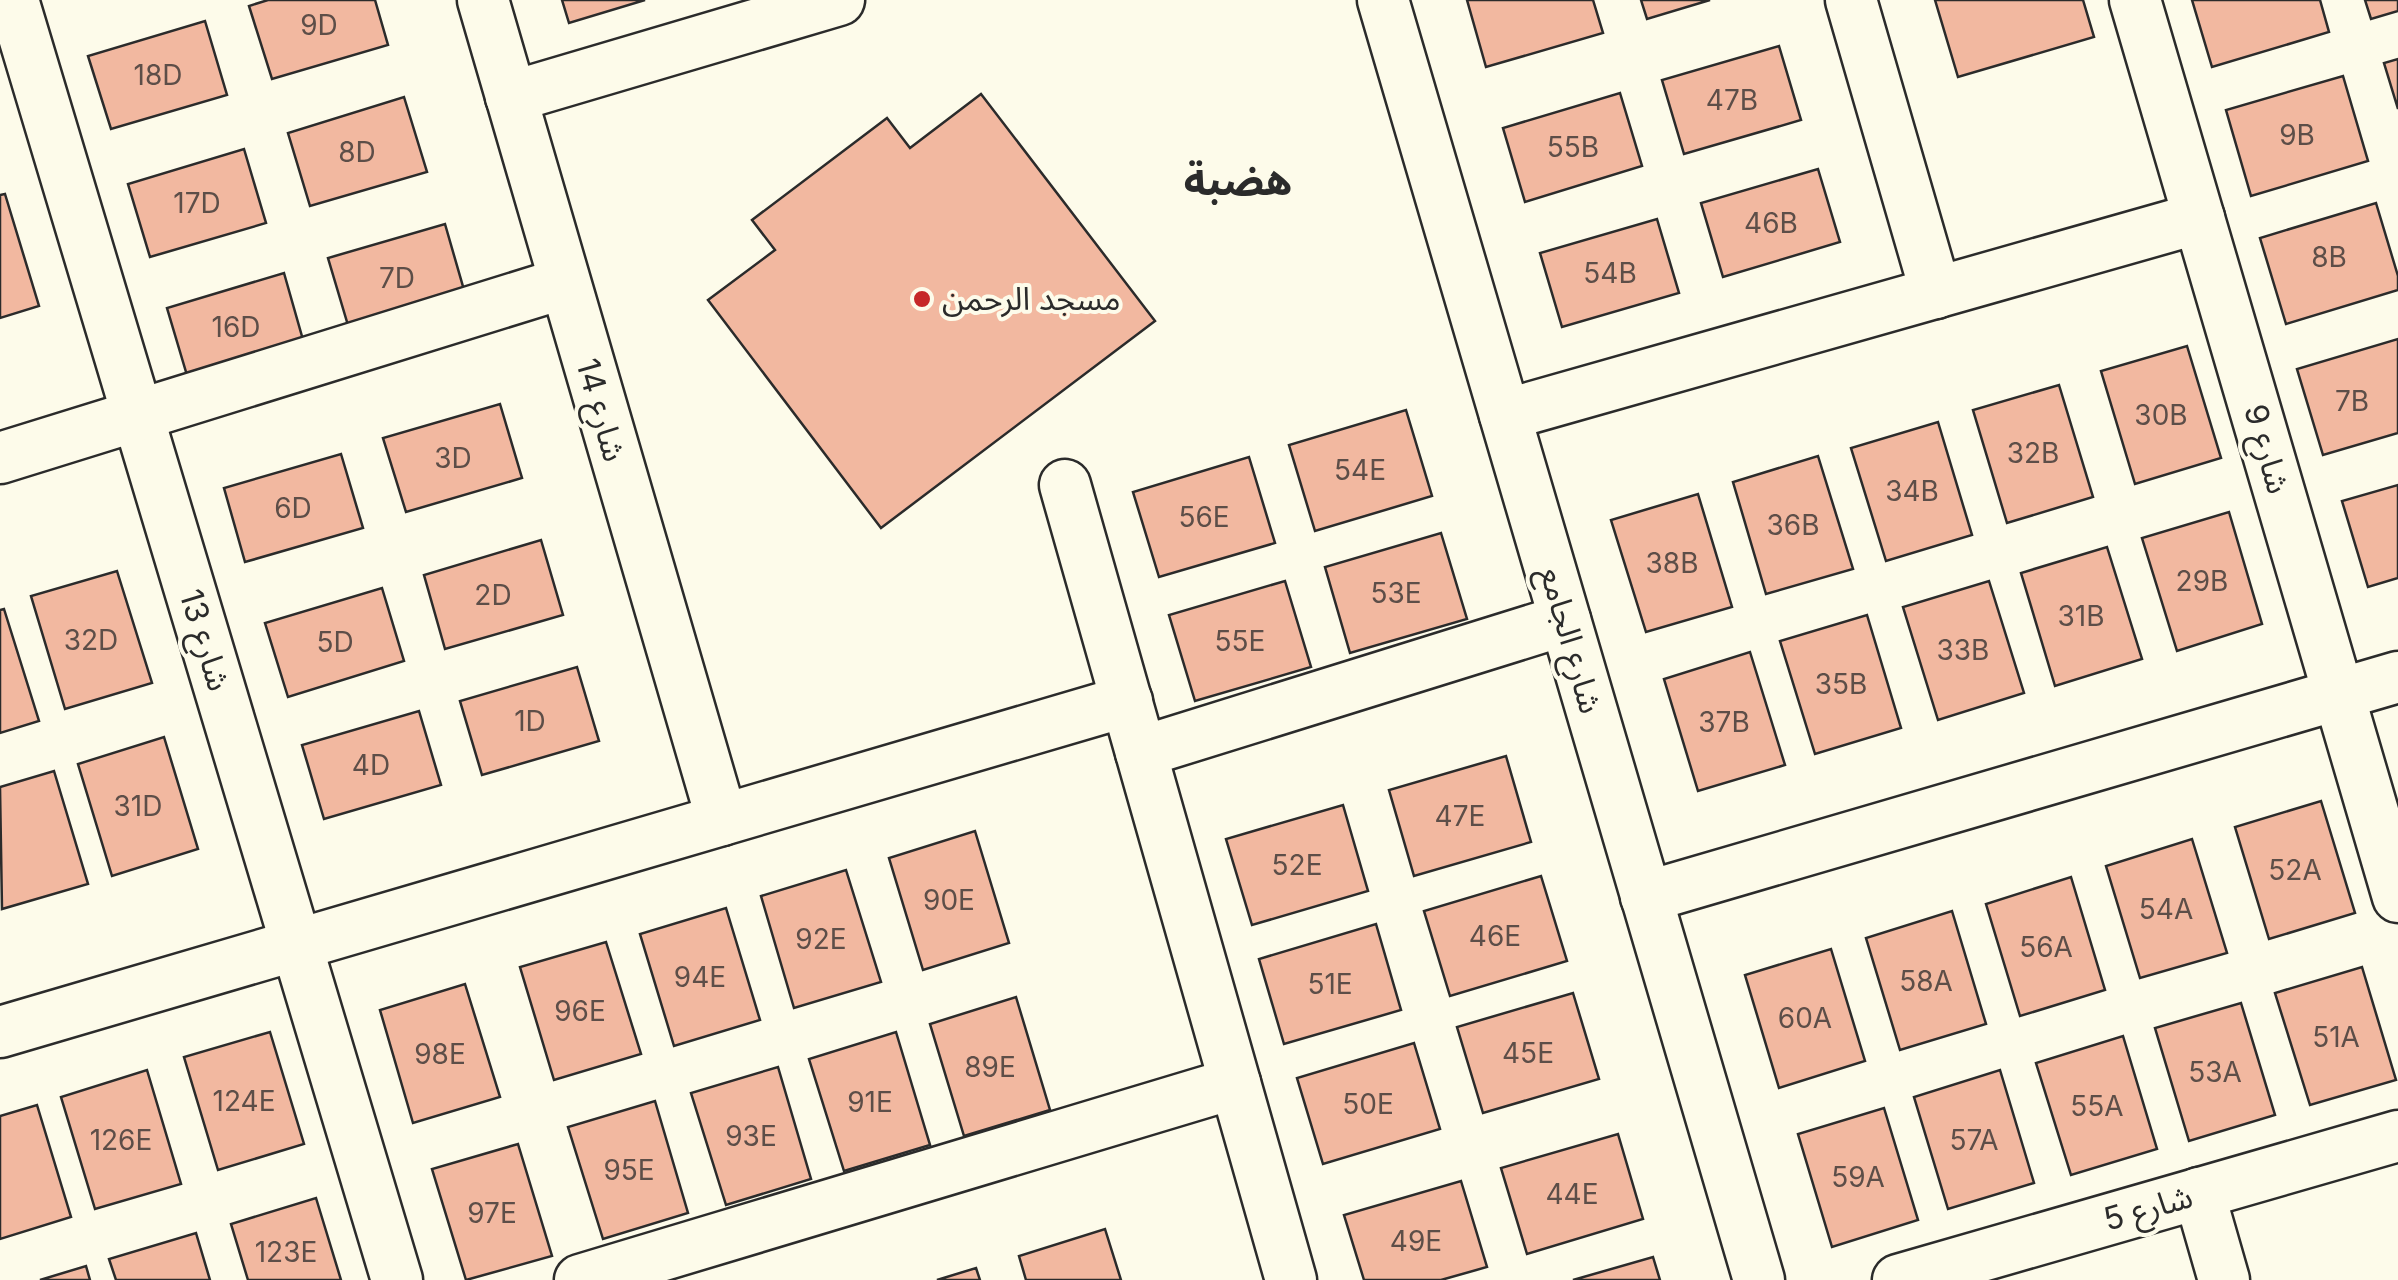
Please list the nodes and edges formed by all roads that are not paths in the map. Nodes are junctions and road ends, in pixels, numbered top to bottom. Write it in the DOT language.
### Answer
graph roads {
  1 [pos="12,0"];
  2 [pos="484,0"];
  3 [pos="839,0"];
  4 [pos="1383,0"];
  5 [pos="1851,0"];
  6 [pos="2135,0"];
  7 [pos="511,96"];
  8 [pos="2199,218"];
  9 [pos="564,283"];
  10 [pos="1936,293"];
  11 [pos="138,415"];
  12 [pos="1505,415"];
  13 [pos="0,458"];
  14 [pos="1065,485"];
  15 [pos="1565,620"];
  16 [pos="2398,677"];
  17 [pos="2338,694"];
  18 [pos="1127,701"];
  19 [pos="1141,752"];
  20 [pos="722,820"];
  21 [pos="1646,897"];
  22 [pos="2398,897"];
  23 [pos="296,945"];
  24 [pos="0,1032"];
  25 [pos="1235,1083"];
  26 [pos="2398,1136"];
  27 [pos="2199,1193"];
  28 [pos="397,1280"];
  29 [pos="580,1280"];
  30 [pos="1290,1280"];
  31 [pos="1759,1280"];
  32 [pos="1898,1280"];
  33 [pos="2224,1280"];
  1 -- 11 [label="street, شارع 13"];
  2 -- 7 [label="street, شارع 14"];
  3 -- 7 [label="street"];
  4 -- 12 [label="street, شارع الجامع"];
  5 -- 10 [label="street"];
  6 -- 8 [label="street, شارع 9"];
  7 -- 9 [label="street, شارع 14"];
  8 -- 10 [label="street"];
  8 -- 17 [label="street, شارع 9"];
  9 -- 11 [label="street"];
  9 -- 20 [label="street, شارع 14"];
  10 -- 12 [label="street"];
  11 -- 13 [label="street"];
  11 -- 23 [label="street, شارع 13"];
  12 -- 15 [label="street, شارع الجامع"];
  14 -- 18 [label="street"];
  15 -- 19 [label="street"];
  15 -- 21 [label="street, شارع الجامع"];
  16 -- 17 [label="street"];
  17 -- 21 [label="street"];
  17 -- 22 [label="street, شارع 9"];
  18 -- 19 [label="street"];
  18 -- 20 [label="street"];
  19 -- 25 [label="street"];
  20 -- 23 [label="street"];
  21 -- 31 [label="street, شارع الجامع"];
  23 -- 24 [label="street"];
  23 -- 28 [label="street, شارع 13"];
  25 -- 29 [label="street"];
  25 -- 30 [label="street"];
  26 -- 27 [label="street, شارع 5"];
  27 -- 32 [label="street, شارع 5"];
  27 -- 33 [label="street"];
}
